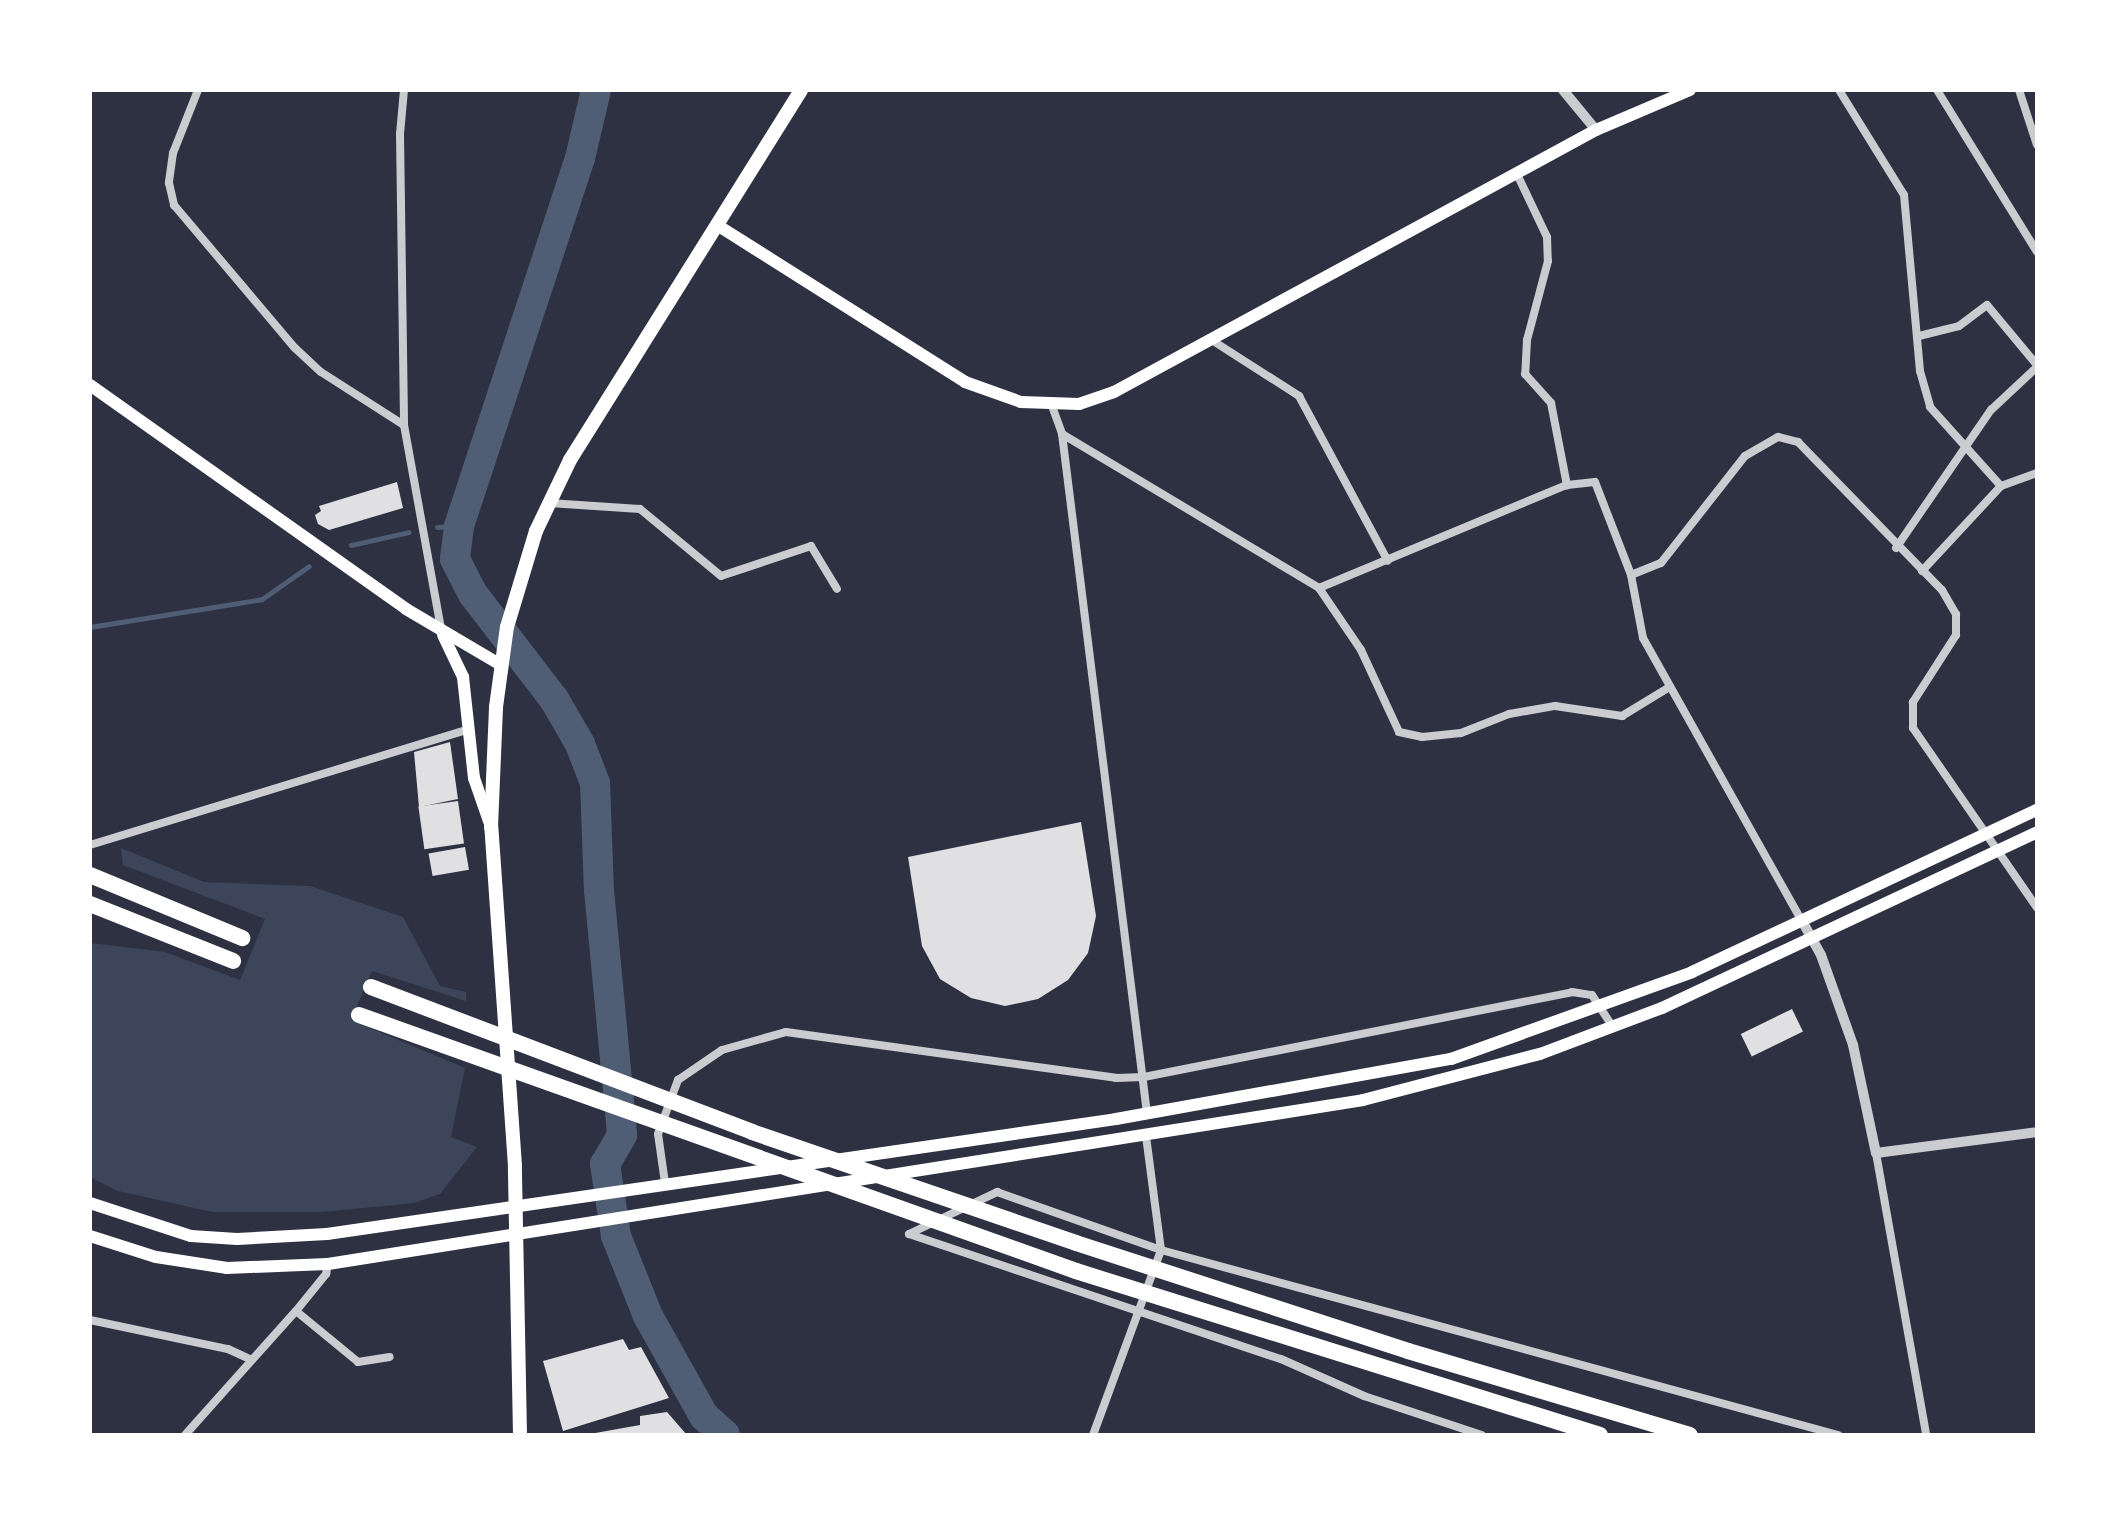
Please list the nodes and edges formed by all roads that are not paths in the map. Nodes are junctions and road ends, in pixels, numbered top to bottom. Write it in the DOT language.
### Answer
graph roads {
  1 [pos="198,90"];
  2 [pos="404,90"];
  3 [pos="801,90"];
  4 [pos="1563,90"];
  5 [pos="1690,90"];
  6 [pos="1839,90"];
  7 [pos="1937,90"];
  8 [pos="2019,90"];
  9 [pos="1596,130"];
  10 [pos="2037,145"];
  11 [pos="1516,172"];
  12 [pos="717,225"];
  13 [pos="2037,252"];
  14 [pos="1919,336"];
  15 [pos="1210,339"];
  16 [pos="2037,366"];
  17 [pos="90,385"];
  18 [pos="1052,406"];
  19 [pos="404,425"];
  20 [pos="1062,434"];
  21 [pos="1965,447"];
  22 [pos="2035,478"];
  23 [pos="1567,485"];
  24 [pos="2001,486"];
  25 [pos="549,503"];
  26 [pos="1896,548"];
  27 [pos="1388,561"];
  28 [pos="1922,571"];
  29 [pos="1631,575"];
  30 [pos="1319,588"];
  31 [pos="837,589"];
  32 [pos="441,634"];
  33 [pos="501,663"];
  34 [pos="1668,688"];
  35 [pos="467,730"];
  36 [pos="2037,810"];
  37 [pos="491,827"];
  38 [pos="2037,832"];
  39 [pos="91,845"];
  40 [pos="90,874"];
  41 [pos="90,906"];
  42 [pos="2036,907"];
  43 [pos="1801,919"];
  44 [pos="242,938"];
  45 [pos="1813,938"];
  46 [pos="233,961"];
  47 [pos="371,987"];
  48 [pos="1601,1009"];
  49 [pos="359,1015"];
  50 [pos="1613,1027"];
  51 [pos="1144,1077"];
  52 [pos="1147,1114"];
  53 [pos="2037,1132"];
  54 [pos="1146,1136"];
  55 [pos="1876,1153"];
  56 [pos="665,1183"];
  57 [pos="90,1203"];
  58 [pos="516,1205"];
  59 [pos="516,1231"];
  60 [pos="90,1236"];
  61 [pos="1161,1250"];
  62 [pos="328,1264"];
  63 [pos="296,1311"];
  64 [pos="1136,1314"];
  65 [pos="90,1320"];
  66 [pos="390,1357"];
  67 [pos="252,1360"];
  68 [pos="185,1435"];
  69 [pos="520,1435"];
  70 [pos="1093,1435"];
  71 [pos="1482,1435"];
  72 [pos="1600,1435"];
  73 [pos="1690,1435"];
  74 [pos="1838,1435"];
  75 [pos="1926,1435"];
  1 -- 19 [label="street"];
  2 -- 19 [label="street"];
  3 -- 12 [label="highway"];
  4 -- 9 [label="street"];
  5 -- 9 [label="main road"];
  6 -- 14 [label="street"];
  7 -- 13 [label="street"];
  8 -- 10 [label="street"];
  9 -- 11 [label="main road"];
  11 -- 15 [label="main road"];
  11 -- 23 [label="street"];
  12 -- 18 [label="main road"];
  12 -- 25 [label="highway"];
  14 -- 16 [label="street"];
  14 -- 21 [label="street"];
  15 -- 18 [label="main road"];
  15 -- 27 [label="street"];
  16 -- 21 [label="street"];
  17 -- 32 [label="main road"];
  18 -- 20 [label="street"];
  19 -- 32 [label="street"];
  20 -- 30 [label="street"];
  20 -- 51 [label="street"];
  21 -- 24 [label="street"];
  21 -- 26 [label="street"];
  22 -- 24 [label="street"];
  23 -- 27 [label="street"];
  23 -- 29 [label="street"];
  24 -- 28 [label="street"];
  25 -- 31 [label="street"];
  25 -- 33 [label="highway"];
  26 -- 28 [label="street"];
  26 -- 29 [label="street"];
  27 -- 30 [label="street"];
  28 -- 42 [label="street"];
  29 -- 34 [label="street"];
  30 -- 34 [label="street"];
  32 -- 33 [label="main road"];
  32 -- 35 [label="main road"];
  33 -- 37 [label="highway"];
  34 -- 43 [label="street"];
  35 -- 37 [label="main road"];
  35 -- 39 [label="street"];
  36 -- 43 [label="main road"];
  37 -- 58 [label="highway"];
  38 -- 45 [label="main road"];
  40 -- 44 [label="highway"];
  41 -- 46 [label="highway"];
  43 -- 45 [label="street"];
  43 -- 48 [label="main road"];
  45 -- 50 [label="main road"];
  45 -- 55 [label="street"];
  47 -- 73 [label="highway"];
  48 -- 50 [label="street"];
  48 -- 51 [label="street"];
  48 -- 52 [label="main road"];
  49 -- 72 [label="highway"];
  50 -- 54 [label="main road"];
  51 -- 52 [label="street"];
  51 -- 56 [label="street"];
  52 -- 56 [label="main road"];
  53 -- 55 [label="street"];
  54 -- 59 [label="main road"];
  54 -- 61 [label="street"];
  55 -- 75 [label="street"];
  56 -- 58 [label="main road"];
  57 -- 58 [label="main road"];
  58 -- 59 [label="highway"];
  59 -- 62 [label="main road"];
  59 -- 69 [label="highway"];
  60 -- 62 [label="main road"];
  61 -- 64 [label="street"];
  61 -- 64 [label="street"];
  61 -- 74 [label="street"];
  62 -- 63 [label="street"];
  63 -- 66 [label="street"];
  63 -- 67 [label="street"];
  64 -- 70 [label="street"];
  64 -- 71 [label="street"];
  65 -- 67 [label="street"];
  67 -- 68 [label="street"];
}
